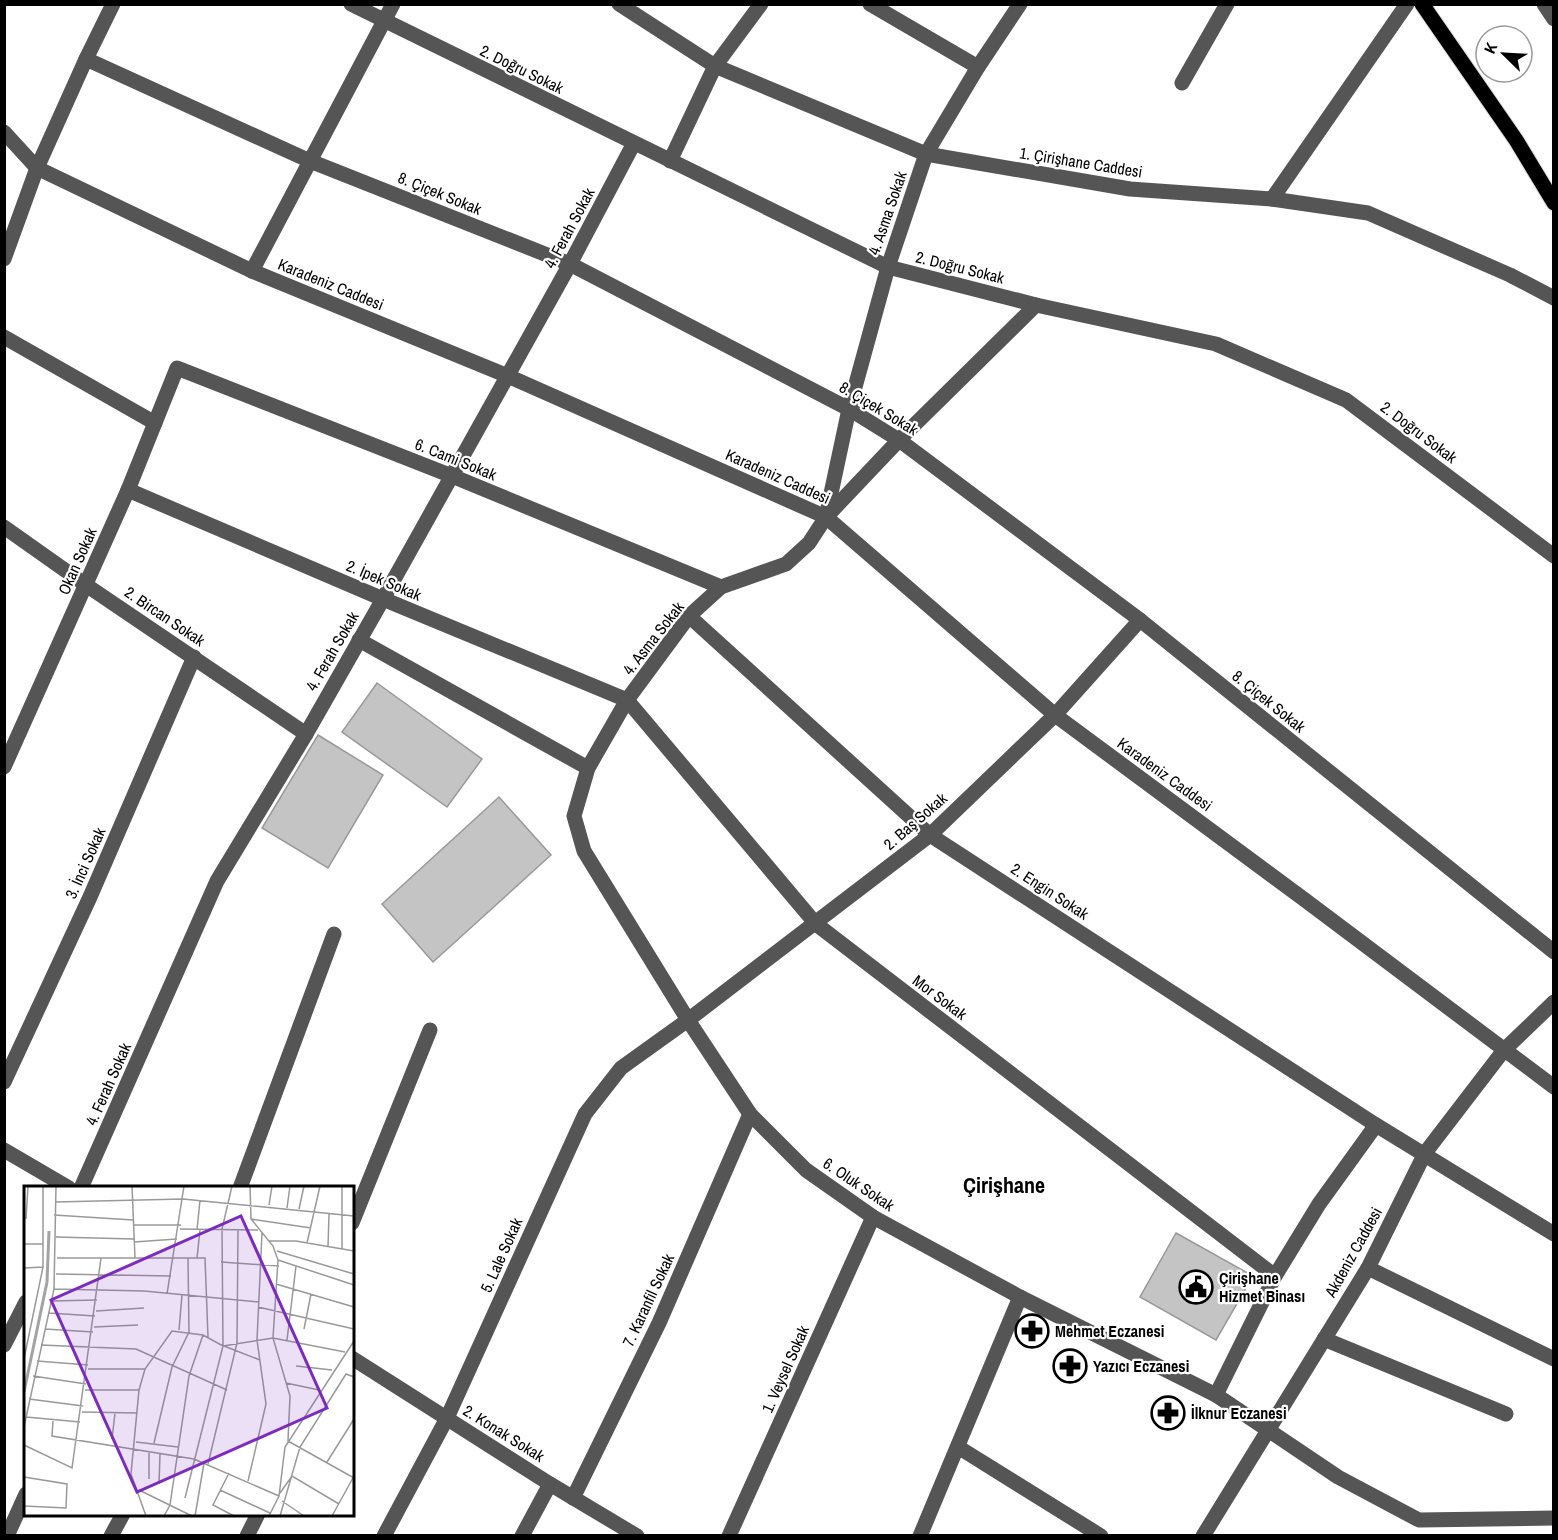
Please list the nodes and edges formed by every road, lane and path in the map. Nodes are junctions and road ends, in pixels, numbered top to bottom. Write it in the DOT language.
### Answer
graph roads {
  1 [pos="113,4"];
  2 [pos="351,4"];
  3 [pos="393,4"];
  4 [pos="619,4"];
  5 [pos="761,4"];
  6 [pos="870,4"];
  7 [pos="1020,4"];
  8 [pos="1227,4"];
  9 [pos="1407,4"];
  10 [pos="1422,4"];
  11 [pos="1544,4"];
  12 [pos="1554,19"];
  13 [pos="384,22"];
  14 [pos="86,59"];
  15 [pos="715,66"];
  16 [pos="978,67"];
  17 [pos="1182,83"];
  18 [pos="4,132"];
  19 [pos="634,142"];
  20 [pos="926,154"];
  21 [pos="310,161"];
  22 [pos="670,161"];
  23 [pos="37,168"];
  24 [pos="1272,199"];
  25 [pos="1554,203"];
  26 [pos="4,259"];
  27 [pos="570,264"];
  28 [pos="888,267"];
  29 [pos="252,271"];
  30 [pos="1554,298"];
  31 [pos="1036,305"];
  32 [pos="4,337"];
  33 [pos="177,368"];
  34 [pos="508,376"];
  35 [pos="849,409"];
  36 [pos="155,423"];
  37 [pos="899,440"];
  38 [pos="452,476"];
  39 [pos="128,490"];
  40 [pos="826,516"];
  41 [pos="4,526"];
  42 [pos="1554,556"];
  43 [pos="86,585"];
  44 [pos="721,587"];
  45 [pos="383,599"];
  46 [pos="689,616"];
  47 [pos="1140,620"];
  48 [pos="359,640"];
  49 [pos="194,657"];
  50 [pos="627,700"];
  51 [pos="1055,715"];
  52 [pos="306,734"];
  53 [pos="4,767"];
  54 [pos="588,768"];
  55 [pos="574,816"];
  56 [pos="930,835"];
  57 [pos="816,924"];
  58 [pos="334,934"];
  59 [pos="1554,952"];
  60 [pos="1554,1002"];
  61 [pos="688,1020"];
  62 [pos="430,1030"];
  63 [pos="1504,1050"];
  64 [pos="4,1082"];
  65 [pos="1554,1087"];
  66 [pos="750,1114"];
  67 [pos="1376,1125"];
  68 [pos="4,1150"];
  69 [pos="1425,1153"];
  70 [pos="66,1186"];
  71 [pos="82,1186"];
  72 [pos="241,1186"];
  73 [pos="873,1217"];
  74 [pos="354,1218"];
  75 [pos="1554,1234"];
  76 [pos="1368,1268"];
  77 [pos="1275,1276"];
  78 [pos="1020,1297"];
  79 [pos="24,1306"];
  80 [pos="1324,1339"];
  81 [pos="4,1345"];
  82 [pos="354,1359"];
  83 [pos="1554,1359"];
  84 [pos="1216,1395"];
  85 [pos="1506,1414"];
  86 [pos="447,1418"];
  87 [pos="1268,1430"];
  88 [pos="958,1447"];
  89 [pos="550,1484"];
  90 [pos="24,1498"];
  91 [pos="573,1498"];
  92 [pos="122,1516"];
  93 [pos="257,1516"];
  94 [pos="1551,1516"];
  95 [pos="7,1536"];
  96 [pos="111,1536"];
  97 [pos="247,1536"];
  98 [pos="384,1536"];
  99 [pos="522,1536"];
  100 [pos="638,1536"];
  101 [pos="729,1536"];
  102 [pos="920,1536"];
  103 [pos="1101,1536"];
  104 [pos="1203,1536"];
  1 -- 14 [label="street"];
  2 -- 13 [label="street, 2. Doğru Sokak"];
  3 -- 13 [label="street"];
  4 -- 15 [label="street, 1. Çirişhane Caddesi"];
  5 -- 15 [label="street"];
  6 -- 16 [label="street"];
  7 -- 16 [label="street, 4. Asma Sokak"];
  8 -- 17 [label="street"];
  9 -- 24 [label="street"];
  10 -- 25 [label="main road"];
  11 -- 12 [label="street"];
  13 -- 19 [label="street, 2. Doğru Sokak"];
  13 -- 21 [label="street"];
  14 -- 21 [label="street, 8. Çiçek Sokak"];
  14 -- 23 [label="street"];
  15 -- 20 [label="street, 1. Çirişhane Caddesi"];
  15 -- 22 [label="street"];
  16 -- 20 [label="street, 4. Asma Sokak"];
  18 -- 23 [label="street, Karadeniz Caddesi"];
  19 -- 22 [label="street, 2. Doğru Sokak"];
  19 -- 27 [label="street, 4. Ferah Sokak"];
  20 -- 24 [label="street, 1. Çirişhane Caddesi"];
  20 -- 28 [label="street, 4. Asma Sokak"];
  21 -- 27 [label="street, 8. Çiçek Sokak"];
  21 -- 29 [label="street"];
  22 -- 28 [label="street, 2. Doğru Sokak"];
  23 -- 26 [label="street"];
  23 -- 29 [label="street, Karadeniz Caddesi"];
  24 -- 30 [label="street, 1. Çirişhane Caddesi"];
  27 -- 34 [label="street, 4. Ferah Sokak"];
  27 -- 35 [label="street, 8. Çiçek Sokak"];
  28 -- 31 [label="street, 2. Doğru Sokak"];
  28 -- 35 [label="street, 4. Asma Sokak"];
  29 -- 34 [label="street, Karadeniz Caddesi"];
  31 -- 37 [label="street"];
  31 -- 42 [label="street, 2. Doğru Sokak"];
  32 -- 36 [label="street"];
  33 -- 36 [label="street, Okan Sokak"];
  33 -- 38 [label="street, 6. Cami Sokak"];
  34 -- 38 [label="street, 4. Ferah Sokak"];
  34 -- 40 [label="street, Karadeniz Caddesi"];
  35 -- 37 [label="street, 8. Çiçek Sokak"];
  35 -- 40 [label="street, 4. Asma Sokak"];
  36 -- 39 [label="street, Okan Sokak"];
  37 -- 40 [label="street"];
  37 -- 47 [label="street, 8. Çiçek Sokak"];
  38 -- 44 [label="street, 6. Cami Sokak"];
  38 -- 45 [label="street, 4. Ferah Sokak"];
  39 -- 43 [label="street, Okan Sokak"];
  39 -- 45 [label="street, 2. İpek Sokak"];
  40 -- 44 [label="street, 4. Asma Sokak"];
  40 -- 51 [label="street, Karadeniz Caddesi"];
  41 -- 43 [label="street, 2. Bircan Sokak"];
  43 -- 49 [label="street, 2. Bircan Sokak"];
  43 -- 53 [label="street, Okan Sokak"];
  44 -- 46 [label="street, 4. Asma Sokak"];
  45 -- 48 [label="street, 4. Ferah Sokak"];
  45 -- 50 [label="street, 2. İpek Sokak"];
  46 -- 50 [label="street, 4. Asma Sokak"];
  46 -- 56 [label="street, 2. Engin Sokak"];
  47 -- 51 [label="street, 2. Baş Sokak"];
  47 -- 59 [label="street, 8. Çiçek Sokak"];
  48 -- 52 [label="street, 4. Ferah Sokak"];
  48 -- 54 [label="street"];
  49 -- 52 [label="street, 2. Bircan Sokak"];
  49 -- 64 [label="street, 3. İnci Sokak"];
  50 -- 54 [label="street, 4. Asma Sokak"];
  50 -- 57 [label="street, Mor Sokak"];
  51 -- 56 [label="street, 2. Baş Sokak"];
  51 -- 63 [label="street, Karadeniz Caddesi"];
  52 -- 71 [label="street, 4. Ferah Sokak"];
  54 -- 55 [label="street, 4. Asma Sokak"];
  55 -- 61 [label="street, 6. Oluk Sokak"];
  56 -- 57 [label="street, 2. Baş Sokak"];
  56 -- 67 [label="street, 2. Engin Sokak"];
  57 -- 61 [label="street, 2. Baş Sokak"];
  57 -- 77 [label="street, Mor Sokak"];
  58 -- 72 [label="street"];
  60 -- 63 [label="street, Akdeniz Caddesi"];
  61 -- 66 [label="street, 6. Oluk Sokak"];
  61 -- 86 [label="street, 5. Lale Sokak"];
  62 -- 74 [label="street"];
  63 -- 65 [label="street, Karadeniz Caddesi"];
  63 -- 69 [label="street, Akdeniz Caddesi"];
  66 -- 73 [label="street, 6. Oluk Sokak"];
  66 -- 91 [label="street, 7. Karanfil Sokak"];
  67 -- 69 [label="street, 2. Engin Sokak"];
  67 -- 77 [label="street"];
  68 -- 70 [label="street"];
  69 -- 75 [label="street"];
  69 -- 76 [label="street, Akdeniz Caddesi"];
  73 -- 78 [label="street, 6. Oluk Sokak"];
  73 -- 101 [label="street, 1. Veysel Sokak"];
  76 -- 80 [label="street, Akdeniz Caddesi"];
  76 -- 83 [label="street"];
  77 -- 84 [label="street"];
  78 -- 84 [label="street, 6. Oluk Sokak"];
  78 -- 88 [label="street"];
  79 -- 81 [label="street"];
  80 -- 85 [label="street"];
  80 -- 87 [label="street, Akdeniz Caddesi"];
  82 -- 86 [label="street, 2. Konak Sokak"];
  84 -- 87 [label="street, 6. Oluk Sokak"];
  86 -- 89 [label="street, 2. Konak Sokak"];
  86 -- 98 [label="street, 5. Lale Sokak"];
  87 -- 94 [label="street, 6. Oluk Sokak"];
  87 -- 104 [label="street, Akdeniz Caddesi"];
  88 -- 102 [label="street"];
  88 -- 103 [label="street"];
  89 -- 91 [label="street, 2. Konak Sokak"];
  89 -- 99 [label="street"];
  90 -- 95 [label="street"];
  91 -- 100 [label="street, 2. Konak Sokak"];
  92 -- 96 [label="street"];
  93 -- 97 [label="street"];
}
